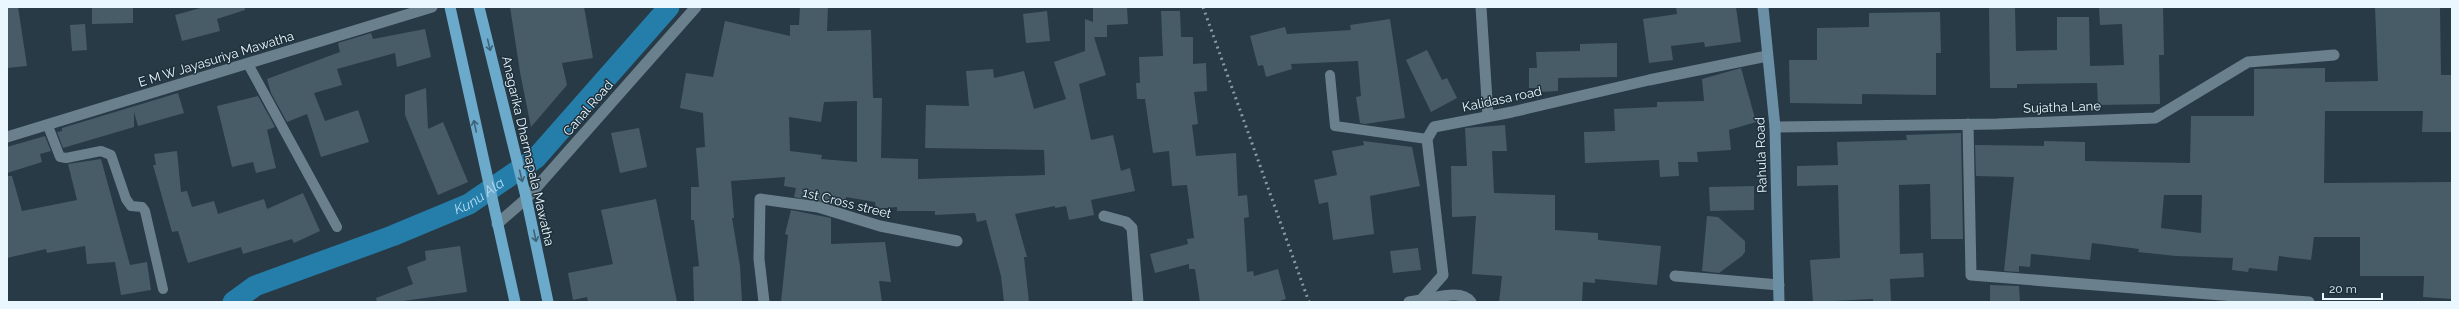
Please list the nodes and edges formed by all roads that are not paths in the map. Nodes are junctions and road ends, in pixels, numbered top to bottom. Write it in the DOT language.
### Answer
graph roads {
  1 [pos="432,7"];
  2 [pos="450,7"];
  3 [pos="480,7"];
  4 [pos="696,7"];
  5 [pos="1481,7"];
  6 [pos="1762,7"];
  7 [pos="2334,55"];
  8 [pos="1767,56"];
  9 [pos="248,64"];
  10 [pos="1330,75"];
  11 [pos="1488,116"];
  12 [pos="1968,124"];
  13 [pos="48,126"];
  14 [pos="1775,127"];
  15 [pos="7,137"];
  16 [pos="1427,139"];
  17 [pos="526,198"];
  18 [pos="1104,216"];
  19 [pos="496,223"];
  20 [pos="337,227"];
  21 [pos="957,241"];
  22 [pos="1675,276"];
  23 [pos="1779,285"];
  24 [pos="163,289"];
  25 [pos="1421,300"];
  26 [pos="515,302"];
  27 [pos="548,302"];
  28 [pos="764,302"];
  29 [pos="1138,302"];
  30 [pos="1409,302"];
  31 [pos="1471,302"];
  32 [pos="1779,302"];
  33 [pos="2309,302"];
  1 -- 9 [label="street, E M W Jayasuriya Mawatha"];
  19 -- 2 [label="highway, one-way"];
  3 -- 17 [label="highway, Anagarika Dharmapala Mawatha, one-way"];
  4 -- 17 [label="street, Canal Road"];
  5 -- 11 [label="street"];
  6 -- 8 [label="main road, Rahula Road"];
  7 -- 12 [label="street, Sujatha Lane"];
  8 -- 11 [label="street, Kalidasa road"];
  8 -- 14 [label="main road, Rahula Road"];
  9 -- 13 [label="street, E M W Jayasuriya Mawatha"];
  9 -- 20 [label="lane"];
  10 -- 16 [label="lane"];
  11 -- 16 [label="street, Kalidasa road"];
  12 -- 14 [label="street, Sujatha Lane"];
  12 -- 33 [label="street"];
  13 -- 15 [label="street, E M W Jayasuriya Mawatha"];
  13 -- 24 [label="lane"];
  14 -- 23 [label="main road, Rahula Road"];
  16 -- 25 [label="street"];
  17 -- 19 [label="street, Canal Road"];
  17 -- 27 [label="highway, Anagarika Dharmapala Mawatha, one-way"];
  18 -- 29 [label="street"];
  19 -- 26 [label="highway"];
  21 -- 28 [label="street, 1st Cross street"];
  22 -- 23 [label="street"];
  23 -- 32 [label="main road, Rahula Road"];
  25 -- 30 [label="street"];
  25 -- 31 [label="street"];
}
